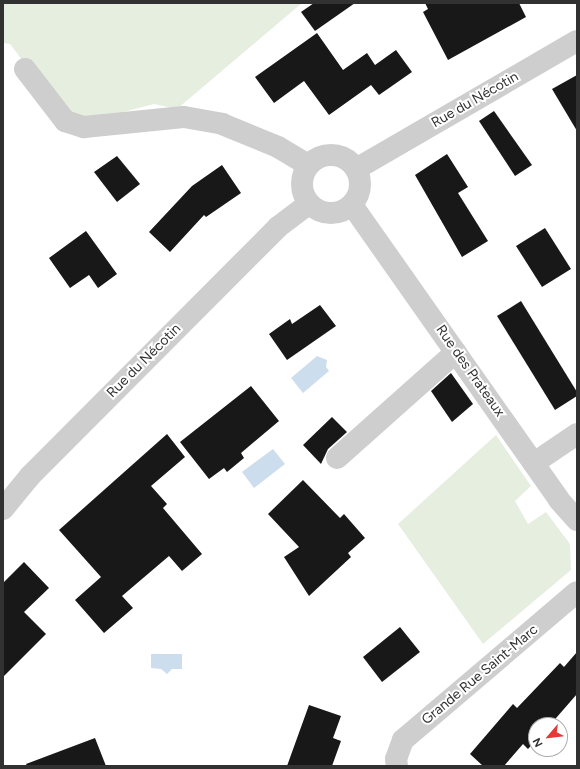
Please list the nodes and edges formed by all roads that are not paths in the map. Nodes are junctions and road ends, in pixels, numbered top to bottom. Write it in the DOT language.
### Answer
graph roads {
  1 [pos="577,41"];
  2 [pos="25,69"];
  3 [pos="301,161"];
  4 [pos="365,164"];
  5 [pos="310,204"];
  6 [pos="358,212"];
  7 [pos="456,352"];
  8 [pos="577,434"];
  9 [pos="337,458"];
  10 [pos="534,463"];
  11 [pos="3,508"];
  12 [pos="577,520"];
  13 [pos="577,592"];
  14 [pos="397,766"];
  1 -- 4 [label="street, Rue du Nécotin"];
  2 -- 3 [label="street"];
  3 -- 4 [label="street"];
  3 -- 5 [label="street"];
  4 -- 6 [label="street"];
  5 -- 6 [label="street"];
  5 -- 11 [label="street, Rue du Nécotin"];
  6 -- 7 [label="street, Rue des Prateaux"];
  7 -- 9 [label="street"];
  7 -- 10 [label="street, Rue des Prateaux"];
  8 -- 10 [label="street"];
  10 -- 12 [label="street, Rue des Prateaux"];
  13 -- 14 [label="street, Grande Rue Saint-Marc"];
}
